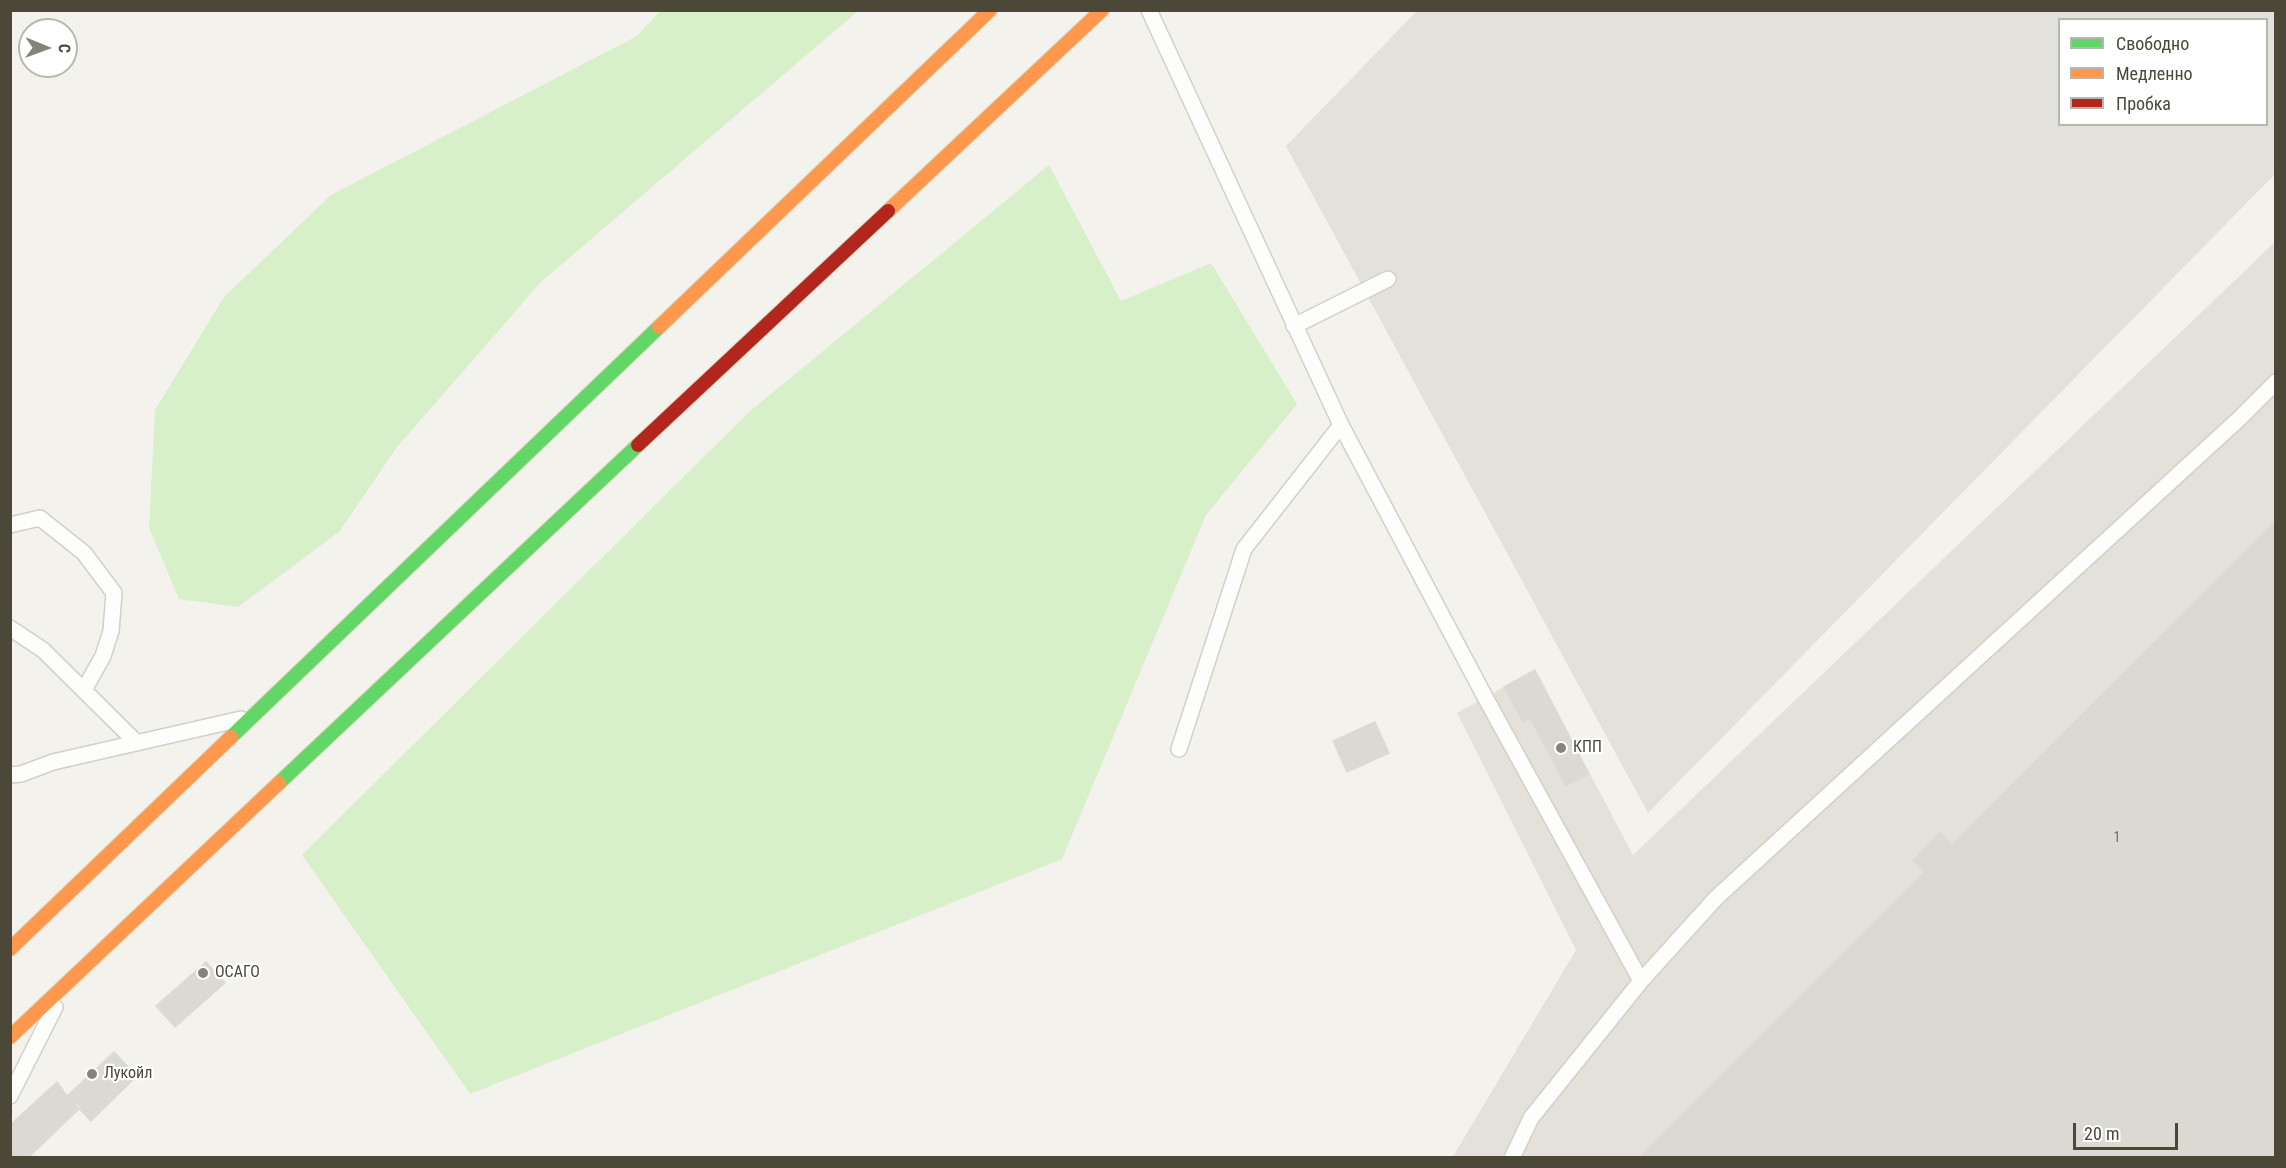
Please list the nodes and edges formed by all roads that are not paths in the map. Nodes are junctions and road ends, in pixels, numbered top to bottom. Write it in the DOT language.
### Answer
graph roads {
  1 [pos="990,10"];
  2 [pos="1102,10"];
  3 [pos="1149,10"];
  4 [pos="1388,279"];
  5 [pos="1294,326"];
  6 [pos="2276,382"];
  7 [pos="1341,425"];
  8 [pos="10,525"];
  9 [pos="10,628"];
  10 [pos="84,690"];
  11 [pos="253,716"];
  12 [pos="137,743"];
  13 [pos="1179,749"];
  14 [pos="10,775"];
  15 [pos="10,949"];
  16 [pos="69,980"];
  17 [pos="1641,981"];
  18 [pos="10,1037"];
  19 [pos="10,1096"];
  20 [pos="1512,1158"];
  1 -- 11 [label="main road"];
  2 -- 16 [label="main road"];
  3 -- 5 [label="lane"];
  4 -- 5 [label="lane"];
  5 -- 7 [label="lane"];
  6 -- 17 [label="lane"];
  7 -- 13 [label="lane"];
  7 -- 17 [label="lane"];
  8 -- 10 [label="lane"];
  9 -- 10 [label="lane"];
  10 -- 12 [label="lane"];
  11 -- 12 [label="lane"];
  11 -- 15 [label="main road"];
  12 -- 14 [label="lane"];
  16 -- 18 [label="main road"];
  16 -- 19 [label="lane"];
  17 -- 20 [label="lane"];
}
